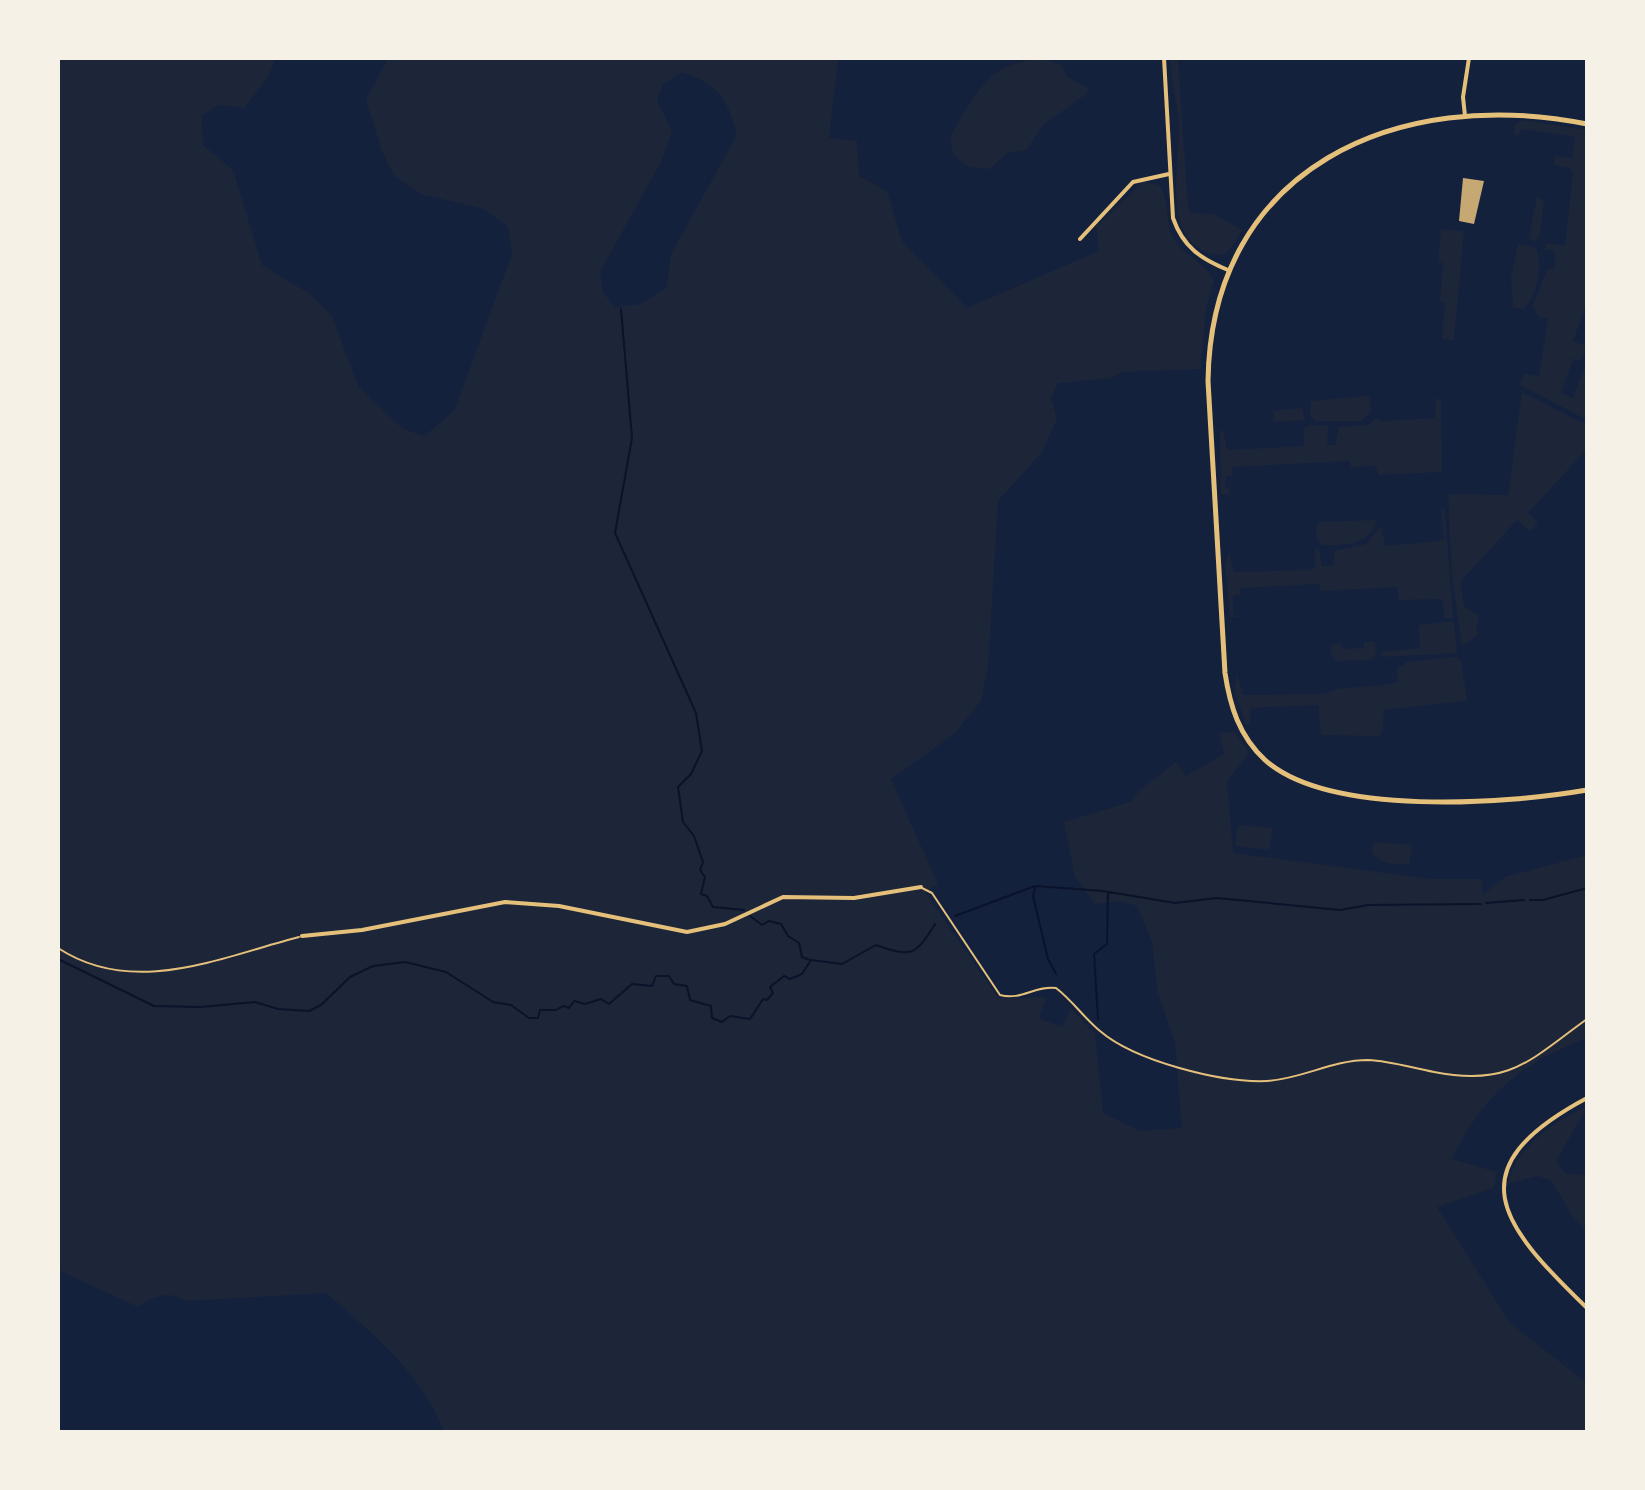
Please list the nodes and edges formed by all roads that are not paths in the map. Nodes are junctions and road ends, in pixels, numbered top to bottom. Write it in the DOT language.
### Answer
graph roads {
  1 [pos="1164,58"];
  2 [pos="1469,58"];
  3 [pos="1465,116"];
  4 [pos="1587,124"];
  5 [pos="1169,174"];
  6 [pos="1080,239"];
  7 [pos="1228,270"];
  8 [pos="1587,790"];
  9 [pos="921,887"];
  10 [pos="302,936"];
  11 [pos="58,948"];
  12 [pos="1587,1019"];
  13 [pos="1587,1098"];
  14 [pos="1587,1308"];
  1 -- 5 [label="street"];
  2 -- 3 [label="street"];
  3 -- 4 [label="street"];
  3 -- 7 [label="street"];
  5 -- 6 [label="street"];
  5 -- 7 [label="street"];
  7 -- 8 [label="street"];
  9 -- 10 [label="street"];
  9 -- 12 [label="lane"];
  10 -- 11 [label="lane"];
  13 -- 14 [label="street"];
}
